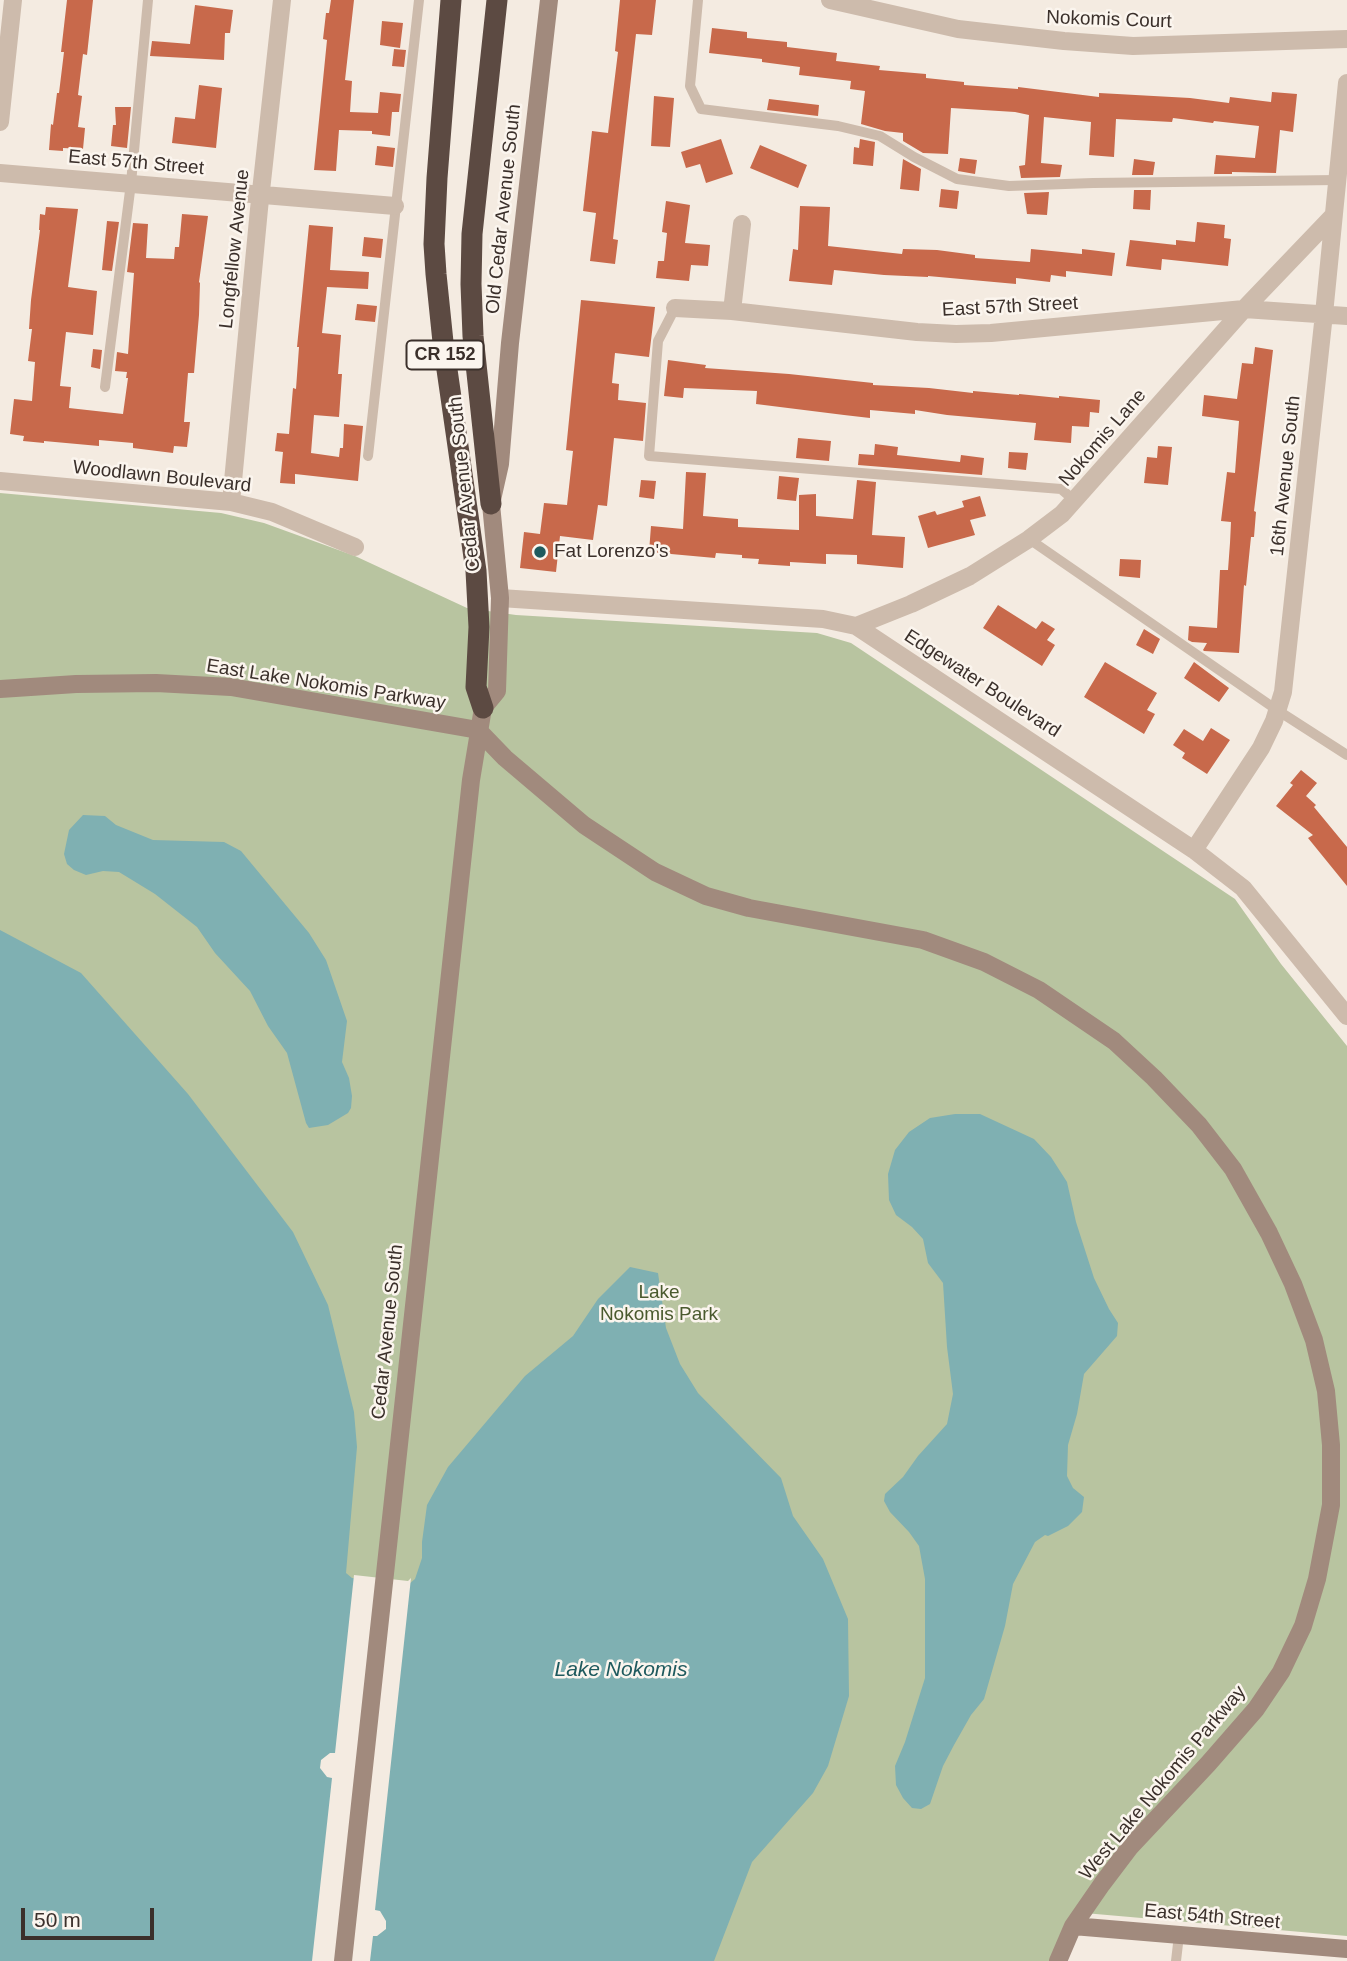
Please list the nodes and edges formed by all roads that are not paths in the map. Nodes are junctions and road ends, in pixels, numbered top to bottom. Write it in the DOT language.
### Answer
graph roads {
  1 [pos="13,0"];
  2 [pos="148,0"];
  3 [pos="282,0"];
  4 [pos="419,0"];
  5 [pos="451,0"];
  6 [pos="496,0"];
  7 [pos="504,0"];
  8 [pos="548,0"];
  9 [pos="698,0"];
  10 [pos="830,0"];
  11 [pos="1347,38"];
  12 [pos="491,61"];
  13 [pos="1347,83"];
  14 [pos="0,122"];
  15 [pos="0,173"];
  16 [pos="1336,180"];
  17 [pos="131,183"];
  18 [pos="261,194"];
  19 [pos="395,206"];
  20 [pos="1333,216"];
  21 [pos="742,225"];
  22 [pos="675,308"];
  23 [pos="1244,309"];
  24 [pos="732,311"];
  25 [pos="1324,314"];
  26 [pos="1347,316"];
  27 [pos="105,387"];
  28 [pos="368,456"];
  29 [pos="0,481"];
  30 [pos="1075,501"];
  31 [pos="231,502"];
  32 [pos="491,503"];
  33 [pos="1029,539"];
  34 [pos="355,547"];
  35 [pos="500,598"];
  36 [pos="856,626"];
  37 [pos="0,689"];
  38 [pos="483,708"];
  39 [pos="1278,710"];
  40 [pos="478,730"];
  41 [pos="1347,755"];
  42 [pos="1194,850"];
  43 [pos="1347,1016"];
  44 [pos="1073,1926"];
  45 [pos="1179,1936"];
  46 [pos="1347,1949"];
  47 [pos="342,1961"];
  48 [pos="1058,1961"];
  49 [pos="1176,1961"];
  1 -- 14 [label="street"];
  2 -- 17 [label="lane"];
  3 -- 18 [label="street, Longfellow Avenue"];
  4 -- 19 [label="lane"];
  5 -- 38 [label="highway, Cedar Avenue South / CR 152"];
  6 -- 12 [label="highway, Cedar Avenue South / CR 152"];
  7 -- 12 [label="highway"];
  8 -- 32 [label="street, Old Cedar Avenue South"];
  9 -- 16 [label="lane"];
  10 -- 11 [label="street, Nokomis Court"];
  12 -- 32 [label="highway, Cedar Avenue South / CR 152"];
  13 -- 16 [label="street, 16th Avenue South"];
  15 -- 17 [label="street, East 57th Street"];
  16 -- 20 [label="street, 16th Avenue South"];
  17 -- 18 [label="street, East 57th Street"];
  17 -- 27 [label="lane"];
  18 -- 19 [label="street, East 57th Street"];
  18 -- 31 [label="street, Longfellow Avenue"];
  19 -- 28 [label="lane"];
  20 -- 23 [label="street, Nokomis Lane"];
  20 -- 25 [label="street, 16th Avenue South"];
  21 -- 24 [label="street"];
  22 -- 24 [label="street, East 57th Street"];
  22 -- 30 [label="lane"];
  23 -- 24 [label="street, East 57th Street"];
  23 -- 25 [label="street, East 57th Street"];
  23 -- 30 [label="street, Nokomis Lane"];
  25 -- 26 [label="street, East 57th Street"];
  25 -- 39 [label="street, 16th Avenue South"];
  29 -- 31 [label="street, Woodlawn Boulevard"];
  30 -- 33 [label="street, Nokomis Lane"];
  31 -- 34 [label="street, Woodlawn Boulevard"];
  32 -- 35 [label="street, Cedar Avenue South / CR 152"];
  33 -- 36 [label="street, Nokomis Lane"];
  33 -- 39 [label="lane"];
  35 -- 36 [label="street, Edgewater Boulevard"];
  35 -- 38 [label="street, Cedar Avenue South / CR 152"];
  36 -- 42 [label="street, Edgewater Boulevard"];
  37 -- 40 [label="street, East Lake Nokomis Parkway"];
  38 -- 40 [label="street, Cedar Avenue South / CR 152"];
  39 -- 41 [label="lane"];
  39 -- 42 [label="street, 16th Avenue South"];
  40 -- 44 [label="street, West Lake Nokomis Parkway"];
  40 -- 47 [label="street, Cedar Avenue South / CR 152"];
  42 -- 43 [label="street, Edgewater Boulevard"];
  44 -- 45 [label="street, East 54th Street"];
  44 -- 48 [label="street, West Lake Nokomis Parkway"];
  45 -- 46 [label="street, East 54th Street"];
  45 -- 49 [label="lane"];
}
